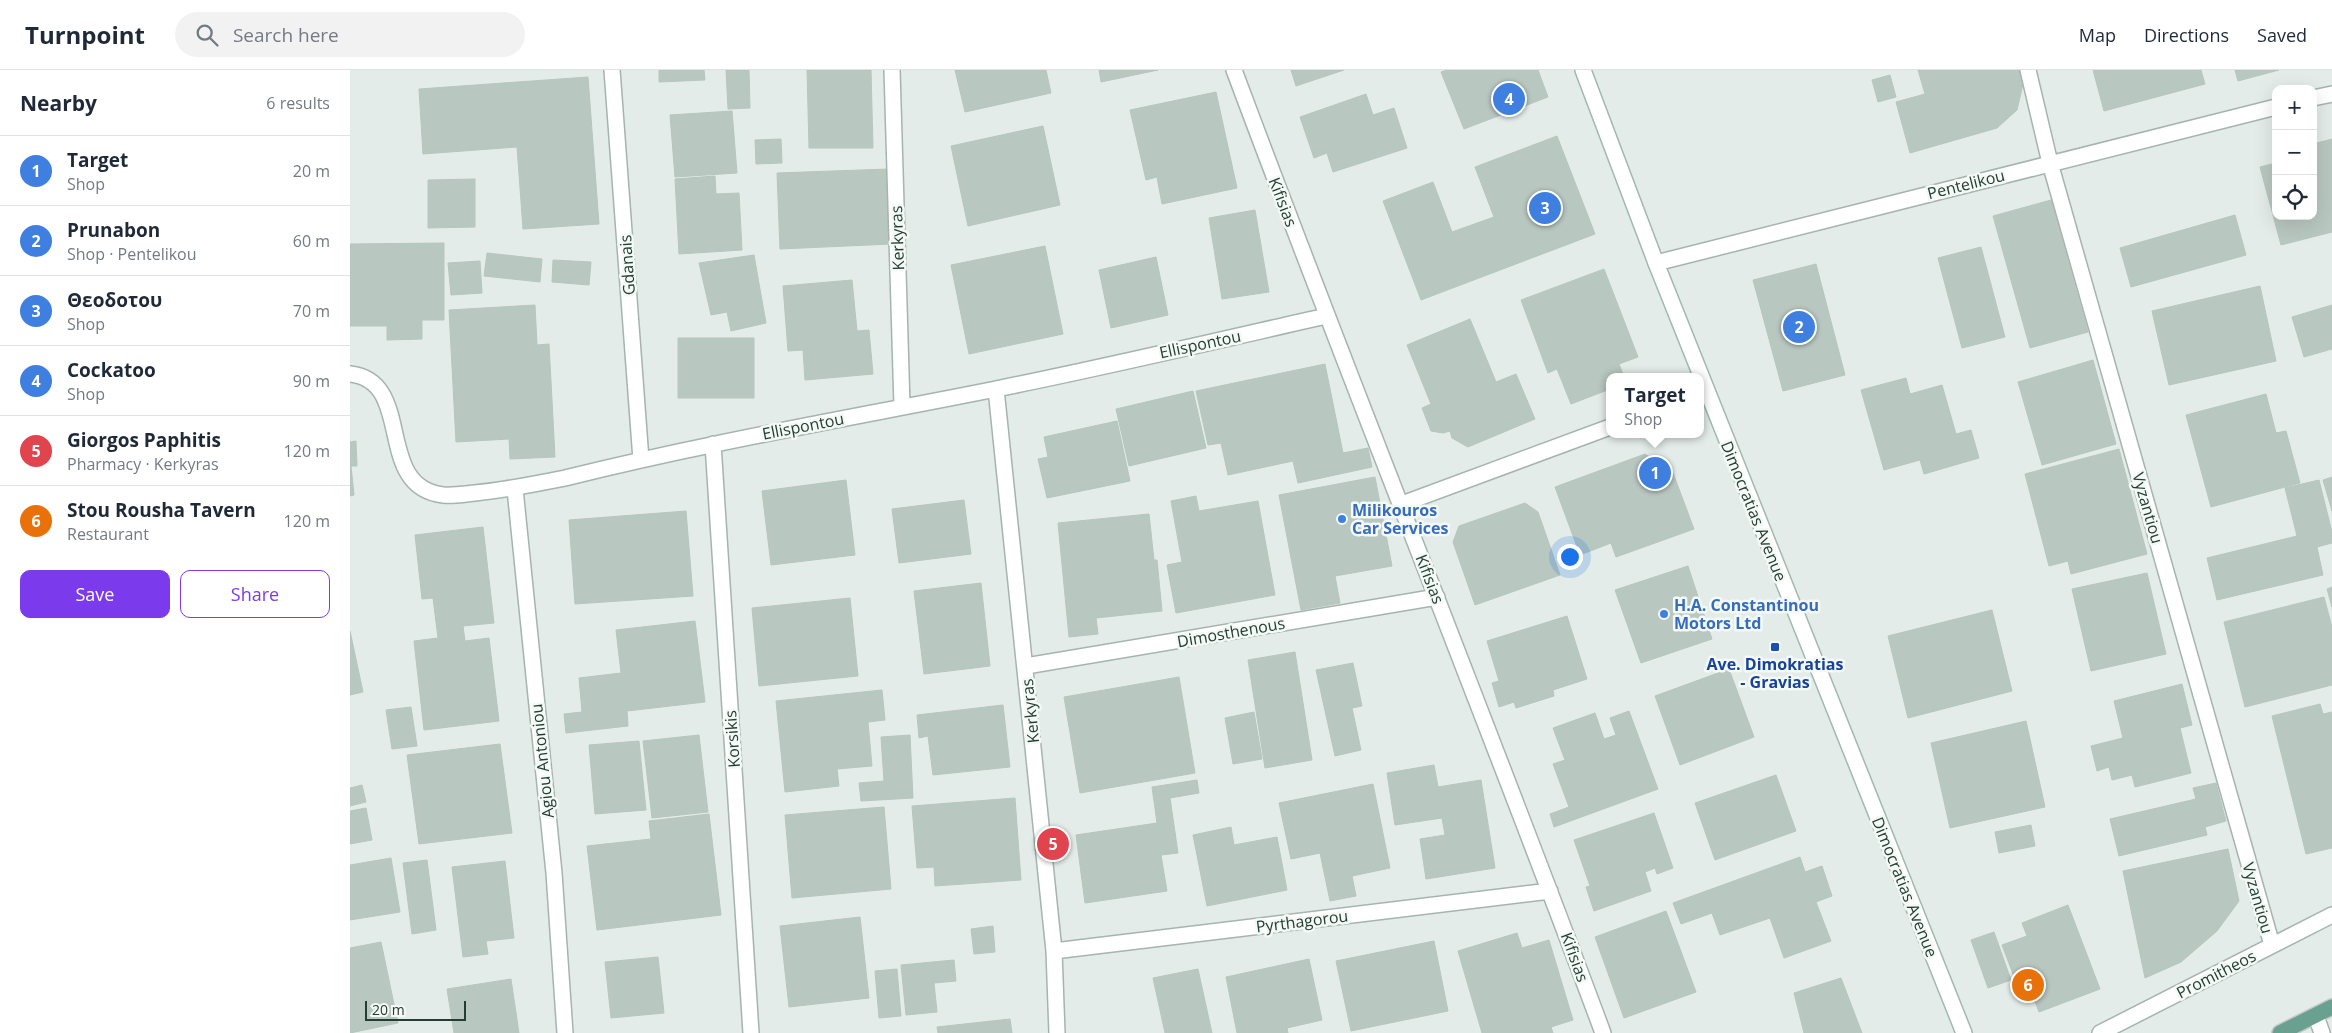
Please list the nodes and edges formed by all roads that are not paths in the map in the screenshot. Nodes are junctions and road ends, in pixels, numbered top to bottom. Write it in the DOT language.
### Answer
graph roads {
  1 [pos="612,70"];
  2 [pos="892,70"];
  3 [pos="1234,70"];
  4 [pos="1583,70"];
  5 [pos="2028,70"];
  6 [pos="2332,94"];
  7 [pos="2317,97"];
  8 [pos="2272,108"];
  9 [pos="2050,163"];
  10 [pos="1656,263"];
  11 [pos="1326,316"];
  12 [pos="1696,373"];
  13 [pos="350,374"];
  14 [pos="996,389"];
  15 [pos="1704,394"];
  16 [pos="902,406"];
  17 [pos="1606,428"];
  18 [pos="713,444"];
  19 [pos="641,460"];
  20 [pos="515,489"];
  21 [pos="1402,504"];
  22 [pos="1437,597"];
  23 [pos="1026,666"];
  24 [pos="1550,891"];
  25 [pos="2332,915"];
  26 [pos="2272,945"];
  27 [pos="1054,951"];
  28 [pos="2332,1008"];
  29 [pos="2316,1016"];
  30 [pos="565,1033"];
  31 [pos="751,1033"];
  32 [pos="1057,1033"];
  33 [pos="1603,1033"];
  34 [pos="1964,1033"];
  35 [pos="2100,1033"];
  36 [pos="2280,1033"];
  37 [pos="2322,1033"];
  1 -- 19 [label="street, Gdanais"];
  2 -- 16 [label="street, Kerkyras"];
  3 -- 11 [label="street, Kifisias"];
  4 -- 10 [label="street, Dimocratias Avenue"];
  5 -- 9 [label="street, Vyzantiou"];
  6 -- 7 [label="street"];
  8 -- 9 [label="street, Pentelikou"];
  9 -- 10 [label="street, Pentelikou"];
  9 -- 26 [label="street, Vyzantiou"];
  10 -- 12 [label="street, Dimocratias Avenue"];
  11 -- 14 [label="street, Ellispontou"];
  11 -- 21 [label="street, Kifisias"];
  13 -- 20 [label="street, Ellispontou"];
  14 -- 16 [label="street, Ellispontou"];
  14 -- 23 [label="street, Kerkyras"];
  15 -- 34 [label="street, Dimocratias Avenue"];
  16 -- 18 [label="street, Ellispontou"];
  17 -- 21 [label="street"];
  18 -- 19 [label="street, Ellispontou"];
  18 -- 31 [label="street, Korsikis"];
  19 -- 20 [label="street, Ellispontou"];
  20 -- 30 [label="street, Agiou Antoniou"];
  21 -- 22 [label="street, Kifisias"];
  22 -- 23 [label="street, Dimosthenous"];
  22 -- 24 [label="street, Kifisias"];
  23 -- 27 [label="street, Kerkyras"];
  24 -- 27 [label="street, Pyrthagorou"];
  24 -- 33 [label="street, Kifisias"];
  25 -- 26 [label="street, Promitheos"];
  26 -- 35 [label="street, Promitheos"];
  27 -- 32 [label="street, Kerkyras"];
  28 -- 29 [label="main road"];
  29 -- 36 [label="main road"];
  29 -- 37 [label="street"];
}
